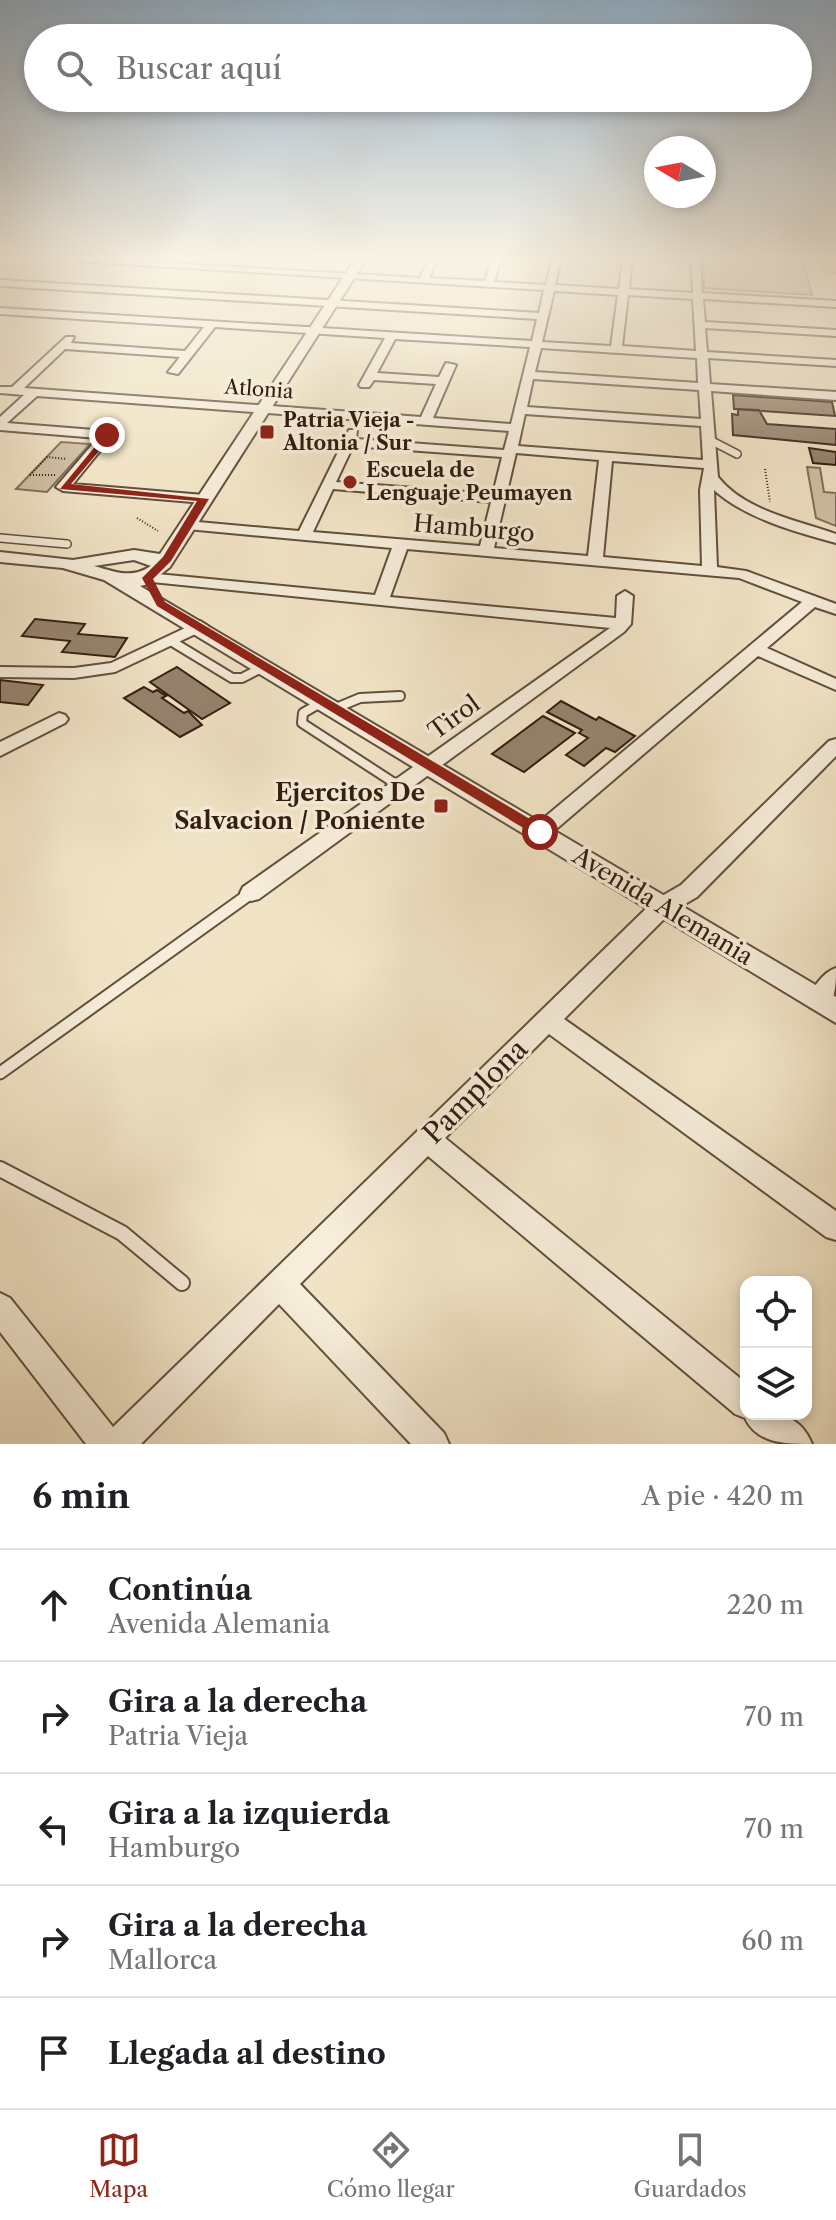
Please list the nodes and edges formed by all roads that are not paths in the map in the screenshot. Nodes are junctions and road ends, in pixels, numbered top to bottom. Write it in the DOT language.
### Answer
graph roads {
  1 [pos="211,325"];
  2 [pos="232,325"];
  3 [pos="319,325"];
  4 [pos="541,325"];
  5 [pos="619,325"];
  6 [pos="701,325"];
  7 [pos="708,325"];
  8 [pos="315,331"];
  9 [pos="836,333"];
  10 [pos="392,335"];
  11 [pos="536,345"];
  12 [pos="616,350"];
  13 [pos="703,355"];
  14 [pos="836,363"];
  15 [pos="450,365"];
  16 [pos="528,375"];
  17 [pos="443,381"];
  18 [pos="705,387"];
  19 [pos="0,390"];
  20 [pos="15,391"];
  21 [pos="34,393"];
  22 [pos="836,396"];
  23 [pos="263,409"];
  24 [pos="520,410"];
  25 [pos="362,416"];
  26 [pos="426,421"];
  27 [pos="707,423"];
  28 [pos="0,425"];
  29 [pos="515,428"];
  30 [pos="708,439"];
  31 [pos="349,442"];
  32 [pos="510,452"];
  33 [pos="737,454"];
  34 [pos="606,456"];
  35 [pos="710,471"];
  36 [pos="328,485"];
  37 [pos="498,498"];
  38 [pos="204,499"];
  39 [pos="187,525"];
  40 [pos="304,535"];
  41 [pos="0,538"];
  42 [pos="836,539"];
  43 [pos="401,544"];
  44 [pos="486,551"];
  45 [pos="65,554"];
  46 [pos="126,556"];
  47 [pos="0,557"];
  48 [pos="595,561"];
  49 [pos="710,571"];
  50 [pos="154,573"];
  51 [pos="114,578"];
  52 [pos="625,596"];
  53 [pos="814,600"];
  54 [pos="381,601"];
  55 [pos="161,604"];
  56 [pos="836,609"];
  57 [pos="623,624"];
  58 [pos="200,626"];
  59 [pos="171,641"];
  60 [pos="755,649"];
  61 [pos="265,666"];
  62 [pos="0,672"];
  63 [pos="836,685"];
  64 [pos="400,696"];
  65 [pos="330,705"];
  66 [pos="59,719"];
  67 [pos="836,745"];
  68 [pos="0,750"];
  69 [pos="430,765"];
  70 [pos="402,788"];
  71 [pos="540,832"];
  72 [pos="251,893"];
  73 [pos="663,906"];
  74 [pos="836,977"];
  75 [pos="827,1005"];
  76 [pos="547,1020"];
  77 [pos="0,1073"];
  78 [pos="427,1139"];
  79 [pos="0,1169"];
  80 [pos="836,1227"];
  81 [pos="182,1283"];
  82 [pos="280,1284"];
  83 [pos="0,1308"];
  84 [pos="740,1398"];
  85 [pos="766,1420"];
  86 [pos="106,1444"];
  87 [pos="118,1444"];
  88 [pos="433,1444"];
  89 [pos="796,1444"];
  1 -- 20 [label="street"];
  2 -- 8 [label="street"];
  3 -- 8 [label="street"];
  4 -- 11 [label="street"];
  5 -- 12 [label="street"];
  6 -- 13 [label="street"];
  7 -- 9 [label="street"];
  8 -- 10 [label="street"];
  8 -- 23 [label="street"];
  10 -- 11 [label="street"];
  10 -- 17 [label="street"];
  11 -- 12 [label="street"];
  11 -- 16 [label="street"];
  12 -- 13 [label="street"];
  13 -- 14 [label="street"];
  13 -- 18 [label="street"];
  15 -- 17 [label="street"];
  16 -- 18 [label="street"];
  16 -- 24 [label="street"];
  17 -- 26 [label="street"];
  18 -- 22 [label="street"];
  18 -- 27 [label="street"];
  19 -- 20 [label="street, Atlonia"];
  20 -- 21 [label="street, Atlonia"];
  21 -- 23 [label="street, Atlonia"];
  21 -- 28 [label="street"];
  23 -- 25 [label="street, Atlonia"];
  23 -- 38 [label="street"];
  24 -- 27 [label="street"];
  24 -- 29 [label="street"];
  25 -- 26 [label="street, Atlonia"];
  25 -- 31 [label="street"];
  26 -- 29 [label="street, Atlonia"];
  27 -- 30 [label="street"];
  28 -- 38 [label="street"];
  29 -- 32 [label="street"];
  30 -- 33 [label="lane"];
  30 -- 35 [label="street"];
  31 -- 32 [label="street"];
  31 -- 36 [label="street"];
  32 -- 34 [label="street"];
  32 -- 37 [label="street"];
  34 -- 35 [label="street"];
  34 -- 48 [label="street"];
  35 -- 42 [label="street"];
  35 -- 49 [label="street"];
  36 -- 37 [label="street"];
  36 -- 40 [label="street"];
  37 -- 44 [label="street"];
  38 -- 39 [label="street"];
  39 -- 40 [label="street, Hamburgo"];
  39 -- 46 [label="street"];
  39 -- 50 [label="street"];
  40 -- 43 [label="street, Hamburgo"];
  41 -- 45 [label="lane"];
  43 -- 44 [label="street, Hamburgo"];
  43 -- 54 [label="street"];
  44 -- 48 [label="street, Hamburgo"];
  45 -- 46 [label="street, Avenida Alemania"];
  45 -- 47 [label="street, Avenida Alemania"];
  45 -- 51 [label="street, Avenida Alemania"];
  46 -- 50 [label="street, Avenida Alemania"];
  46 -- 51 [label="street"];
  48 -- 49 [label="street, Hamburgo"];
  49 -- 53 [label="street, Hamburgo"];
  50 -- 51 [label="street, Avenida Alemania"];
  50 -- 54 [label="street"];
  50 -- 55 [label="street"];
  51 -- 55 [label="street, Avenida Alemania"];
  52 -- 57 [label="street"];
  53 -- 56 [label="street, Hamburgo"];
  53 -- 60 [label="street"];
  54 -- 57 [label="street"];
  55 -- 58 [label="street, Avenida Alemania"];
  57 -- 69 [label="street, Tirol"];
  58 -- 59 [label="street"];
  58 -- 61 [label="street, Avenida Alemania"];
  59 -- 61 [label="lane"];
  59 -- 62 [label="street"];
  60 -- 63 [label="street"];
  60 -- 71 [label="street"];
  61 -- 65 [label="street, Avenida Alemania"];
  64 -- 65 [label="lane"];
  65 -- 69 [label="street, Avenida Alemania"];
  65 -- 70 [label="lane"];
  66 -- 68 [label="street"];
  67 -- 73 [label="street, Pamplona"];
  69 -- 70 [label="street, Tirol"];
  69 -- 71 [label="street, Avenida Alemania"];
  70 -- 72 [label="street, Tirol"];
  71 -- 73 [label="street, Avenida Alemania"];
  72 -- 77 [label="lane"];
  73 -- 75 [label="street, Avenida Alemania"];
  73 -- 76 [label="street, Pamplona"];
  74 -- 75 [label="street"];
  76 -- 78 [label="street, Pamplona"];
  76 -- 80 [label="street"];
  78 -- 82 [label="street, Pamplona"];
  78 -- 84 [label="street"];
  79 -- 81 [label="lane"];
  82 -- 87 [label="street, Pamplona"];
  82 -- 88 [label="street"];
  83 -- 86 [label="street"];
  85 -- 89 [label="street"];
}
